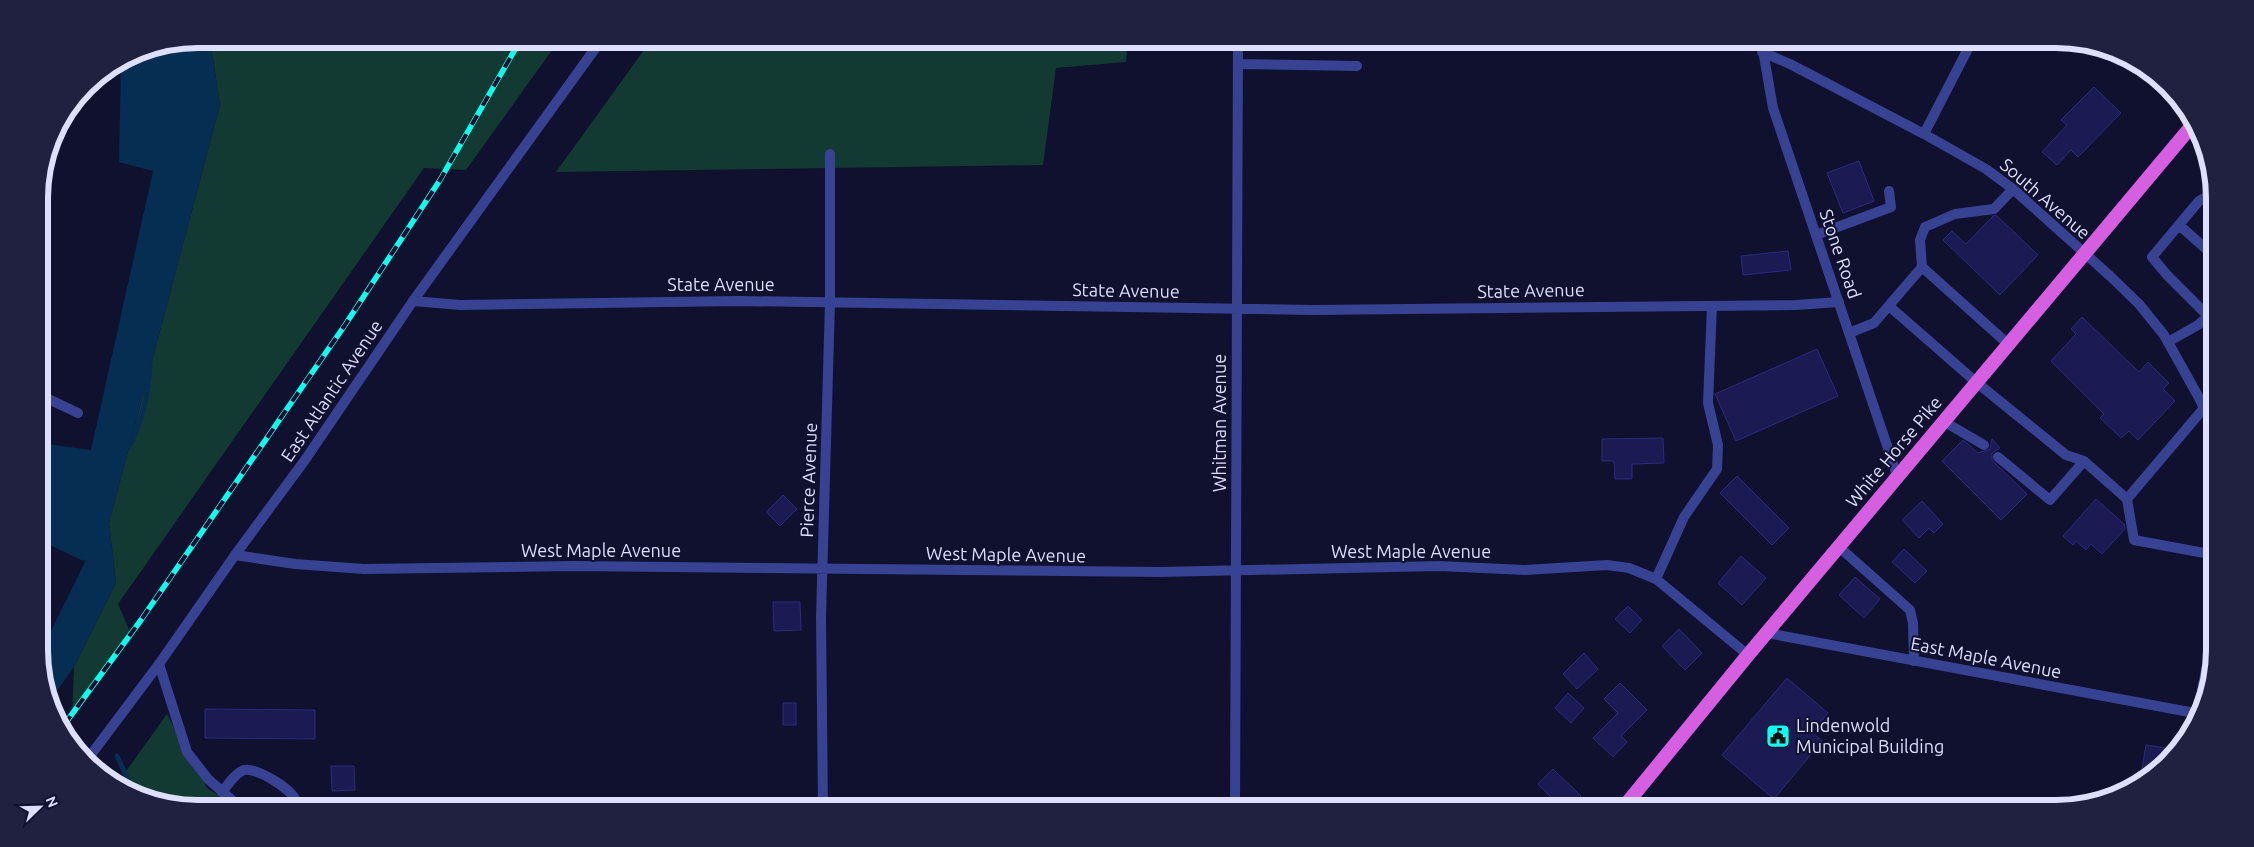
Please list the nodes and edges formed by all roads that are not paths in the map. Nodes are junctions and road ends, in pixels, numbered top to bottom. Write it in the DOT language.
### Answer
graph roads {
  1 [pos="1238,47"];
  2 [pos="1761,47"];
  3 [pos="1969,47"];
  4 [pos="596,48"];
  5 [pos="1762,52"];
  6 [pos="1238,64"];
  7 [pos="1357,66"];
  8 [pos="2189,129"];
  9 [pos="1924,134"];
  10 [pos="830,154"];
  11 [pos="2013,189"];
  12 [pos="1889,191"];
  13 [pos="2206,198"];
  14 [pos="2180,225"];
  15 [pos="1816,235"];
  16 [pos="2206,249"];
  17 [pos="2084,254"];
  18 [pos="1922,267"];
  19 [pos="413,301"];
  20 [pos="830,302"];
  21 [pos="1839,302"];
  22 [pos="1712,306"];
  23 [pos="1889,306"];
  24 [pos="1237,309"];
  25 [pos="2206,310"];
  26 [pos="2206,317"];
  27 [pos="1850,333"];
  28 [pos="2168,342"];
  29 [pos="2008,344"];
  30 [pos="1976,382"];
  31 [pos="48,399"];
  32 [pos="2204,408"];
  33 [pos="2206,412"];
  34 [pos="78,413"];
  35 [pos="1944,421"];
  36 [pos="1984,444"];
  37 [pos="1998,457"];
  38 [pos="2084,461"];
  39 [pos="1898,478"];
  40 [pos="2127,499"];
  41 [pos="1839,548"];
  42 [pos="2206,553"];
  43 [pos="235,555"];
  44 [pos="822,570"];
  45 [pos="1236,571"];
  46 [pos="1656,579"];
  47 [pos="1767,633"];
  48 [pos="1748,655"];
  49 [pos="1914,661"];
  50 [pos="159,664"];
  51 [pos="2192,715"];
  52 [pos="91,754"];
  53 [pos="222,792"];
  54 [pos="1235,799"];
  55 [pos="1630,799"];
  56 [pos="231,800"];
  57 [pos="296,800"];
  58 [pos="822,800"];
  1 -- 6 [label="street, Whitman Avenue"];
  2 -- 5 [label="street, Stone Road"];
  3 -- 9 [label="street"];
  4 -- 19 [label="street, East Atlantic Avenue"];
  5 -- 9 [label="street, South Avenue"];
  5 -- 15 [label="street, Stone Road"];
  6 -- 7 [label="street"];
  6 -- 24 [label="street, Whitman Avenue"];
  8 -- 17 [label="highway, White Horse Pike"];
  9 -- 11 [label="street, South Avenue"];
  10 -- 20 [label="street, Pierce Avenue"];
  11 -- 17 [label="street, South Avenue"];
  11 -- 18 [label="street"];
  12 -- 15 [label="street"];
  13 -- 14 [label="street"];
  14 -- 16 [label="street"];
  14 -- 25 [label="street"];
  15 -- 21 [label="street, Stone Road"];
  17 -- 28 [label="street, South Avenue"];
  17 -- 29 [label="highway, White Horse Pike"];
  18 -- 23 [label="street"];
  18 -- 29 [label="street"];
  19 -- 20 [label="street, State Avenue"];
  19 -- 43 [label="street, East Atlantic Avenue"];
  20 -- 24 [label="street, State Avenue"];
  20 -- 44 [label="street, Pierce Avenue"];
  21 -- 22 [label="street, State Avenue"];
  21 -- 27 [label="street, Stone Road"];
  22 -- 24 [label="street, State Avenue"];
  22 -- 46 [label="street"];
  23 -- 27 [label="street"];
  23 -- 30 [label="street"];
  24 -- 45 [label="street, Whitman Avenue"];
  26 -- 28 [label="street"];
  27 -- 39 [label="street, Stone Road"];
  28 -- 32 [label="street, South Avenue"];
  29 -- 30 [label="highway, White Horse Pike"];
  30 -- 35 [label="highway, White Horse Pike"];
  30 -- 38 [label="street"];
  31 -- 34 [label="street"];
  32 -- 33 [label="street, South Avenue"];
  32 -- 40 [label="street"];
  35 -- 36 [label="street"];
  35 -- 39 [label="highway, White Horse Pike"];
  37 -- 38 [label="street"];
  38 -- 40 [label="street"];
  39 -- 41 [label="highway, White Horse Pike"];
  40 -- 42 [label="street"];
  41 -- 47 [label="highway, White Horse Pike"];
  41 -- 49 [label="street"];
  43 -- 44 [label="street, West Maple Avenue"];
  43 -- 50 [label="street, East Atlantic Avenue"];
  44 -- 45 [label="street, West Maple Avenue"];
  44 -- 58 [label="street, Pierce Avenue"];
  45 -- 46 [label="street, West Maple Avenue"];
  45 -- 54 [label="street, Whitman Avenue"];
  46 -- 48 [label="street, West Maple Avenue"];
  47 -- 48 [label="highway, White Horse Pike"];
  47 -- 49 [label="street, East Maple Avenue"];
  48 -- 55 [label="highway, White Horse Pike"];
  49 -- 51 [label="street, East Maple Avenue"];
  50 -- 52 [label="street, East Atlantic Avenue"];
  50 -- 53 [label="street"];
  53 -- 56 [label="street"];
  53 -- 57 [label="street"];
}
